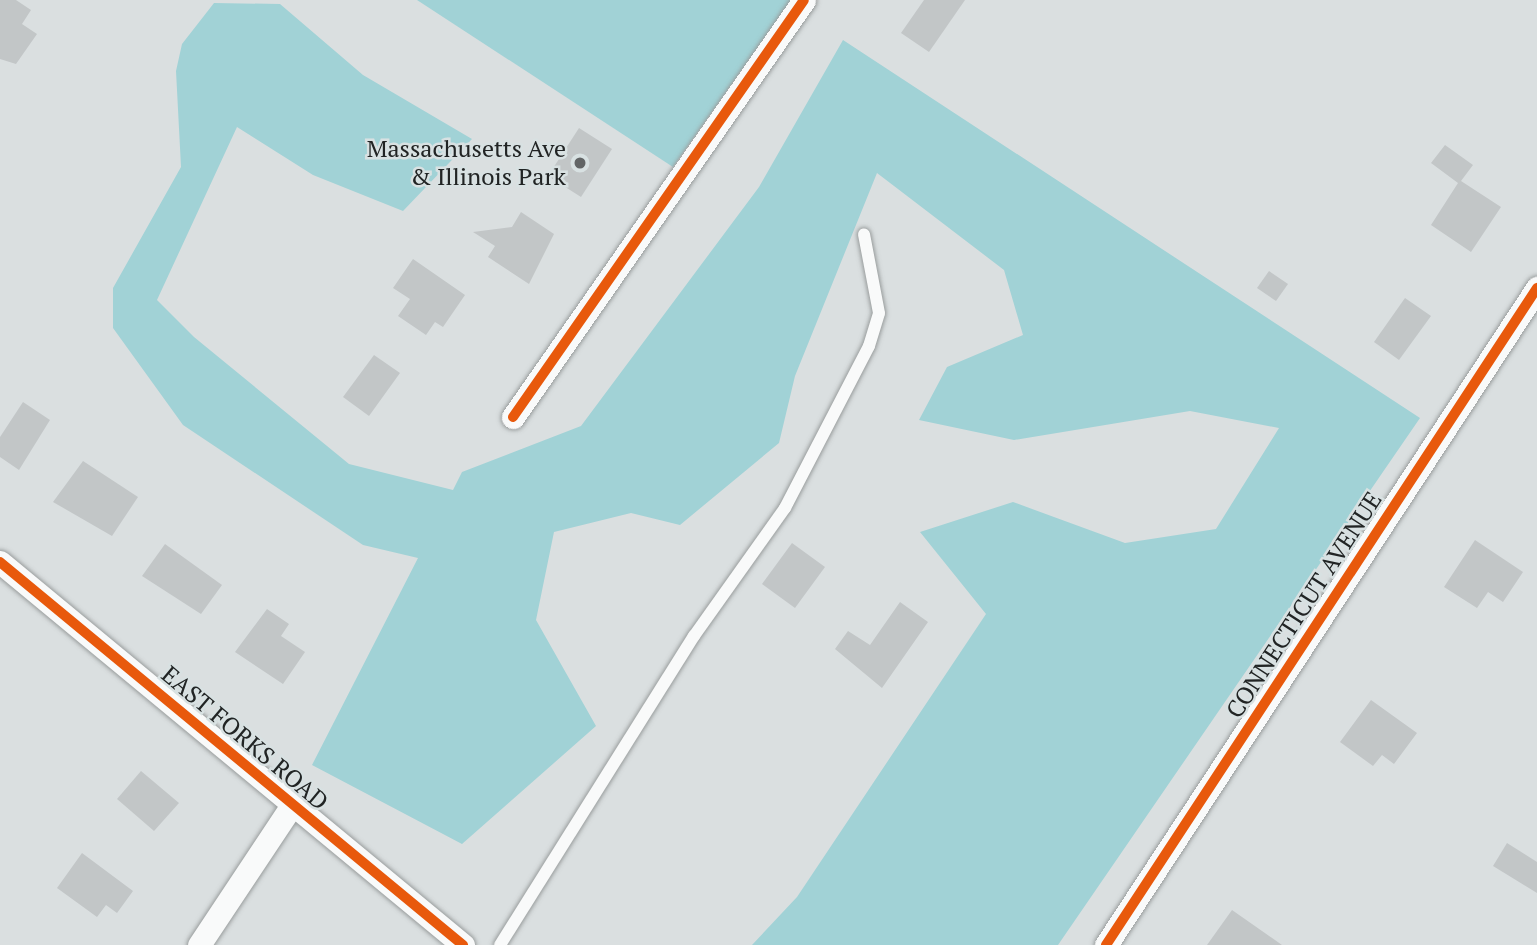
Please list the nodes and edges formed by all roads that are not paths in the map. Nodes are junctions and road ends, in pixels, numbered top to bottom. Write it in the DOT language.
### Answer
graph roads {
  1 [pos="804,0"];
  2 [pos="864,234"];
  3 [pos="1537,288"];
  4 [pos="513,417"];
  5 [pos="0,562"];
  6 [pos="292,805"];
  7 [pos="200,945"];
  8 [pos="463,945"];
  9 [pos="500,945"];
  10 [pos="1106,945"];
  1 -- 4 [label="street"];
  2 -- 9 [label="lane"];
  3 -- 10 [label="street, CONNECTICUT AVENUE"];
  5 -- 6 [label="street, EAST FORKS ROAD"];
  6 -- 7 [label="street"];
  6 -- 8 [label="street, EAST FORKS ROAD"];
}
